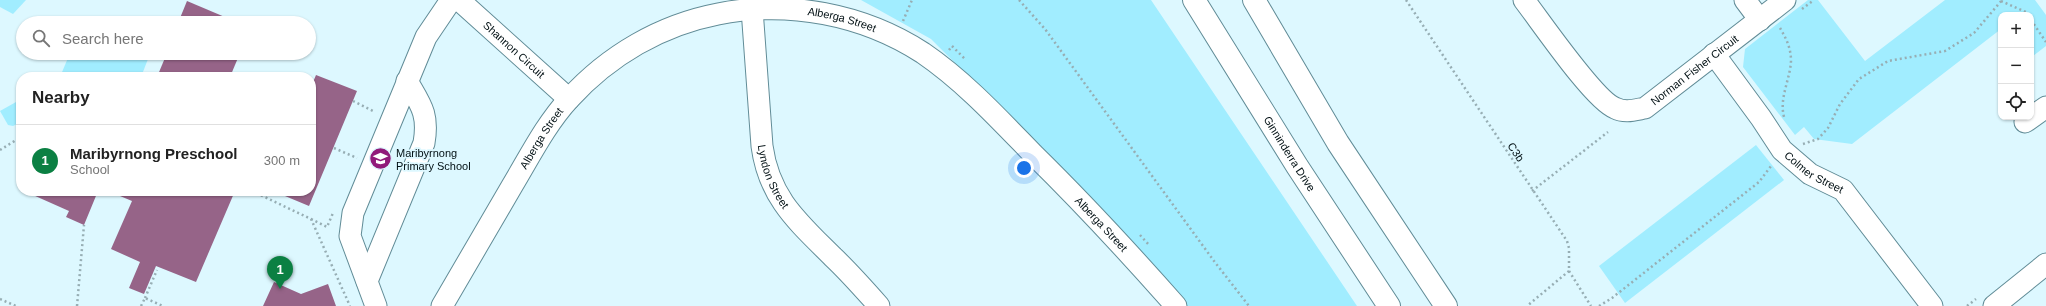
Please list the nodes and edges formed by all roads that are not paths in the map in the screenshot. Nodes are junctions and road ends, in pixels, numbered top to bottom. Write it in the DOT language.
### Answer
graph roads {
  1 [pos="451,0"];
  2 [pos="459,0"];
  3 [pos="1194,0"];
  4 [pos="1254,0"];
  5 [pos="1524,0"];
  6 [pos="1745,0"];
  7 [pos="1786,0"];
  8 [pos="752,9"];
  9 [pos="1760,20"];
  10 [pos="1714,54"];
  11 [pos="407,81"];
  12 [pos="569,99"];
  13 [pos="2046,107"];
  14 [pos="2025,122"];
  15 [pos="2046,264"];
  16 [pos="367,281"];
  17 [pos="376,306"];
  18 [pos="442,306"];
  19 [pos="879,306"];
  20 [pos="1176,306"];
  21 [pos="1389,306"];
  22 [pos="1446,306"];
  23 [pos="1932,306"];
  24 [pos="1994,306"];
  1 -- 11 [label="street"];
  2 -- 12 [label="street, Shannon Circuit"];
  3 -- 21 [label="main road, Ginninderra Drive"];
  4 -- 22 [label="main road"];
  5 -- 10 [label="street, Norman Fisher Circuit"];
  6 -- 9 [label="street"];
  7 -- 9 [label="street, Norman Fisher Circuit"];
  8 -- 12 [label="street, Alberga Street"];
  8 -- 19 [label="street, Lyndon Street"];
  8 -- 20 [label="street, Alberga Street"];
  9 -- 10 [label="street, Norman Fisher Circuit"];
  10 -- 23 [label="street, Colmer Street"];
  11 -- 16 [label="street"];
  11 -- 16 [label="street"];
  12 -- 18 [label="street, Alberga Street"];
  13 -- 14 [label="street"];
  15 -- 24 [label="street"];
  16 -- 17 [label="street"];
}
